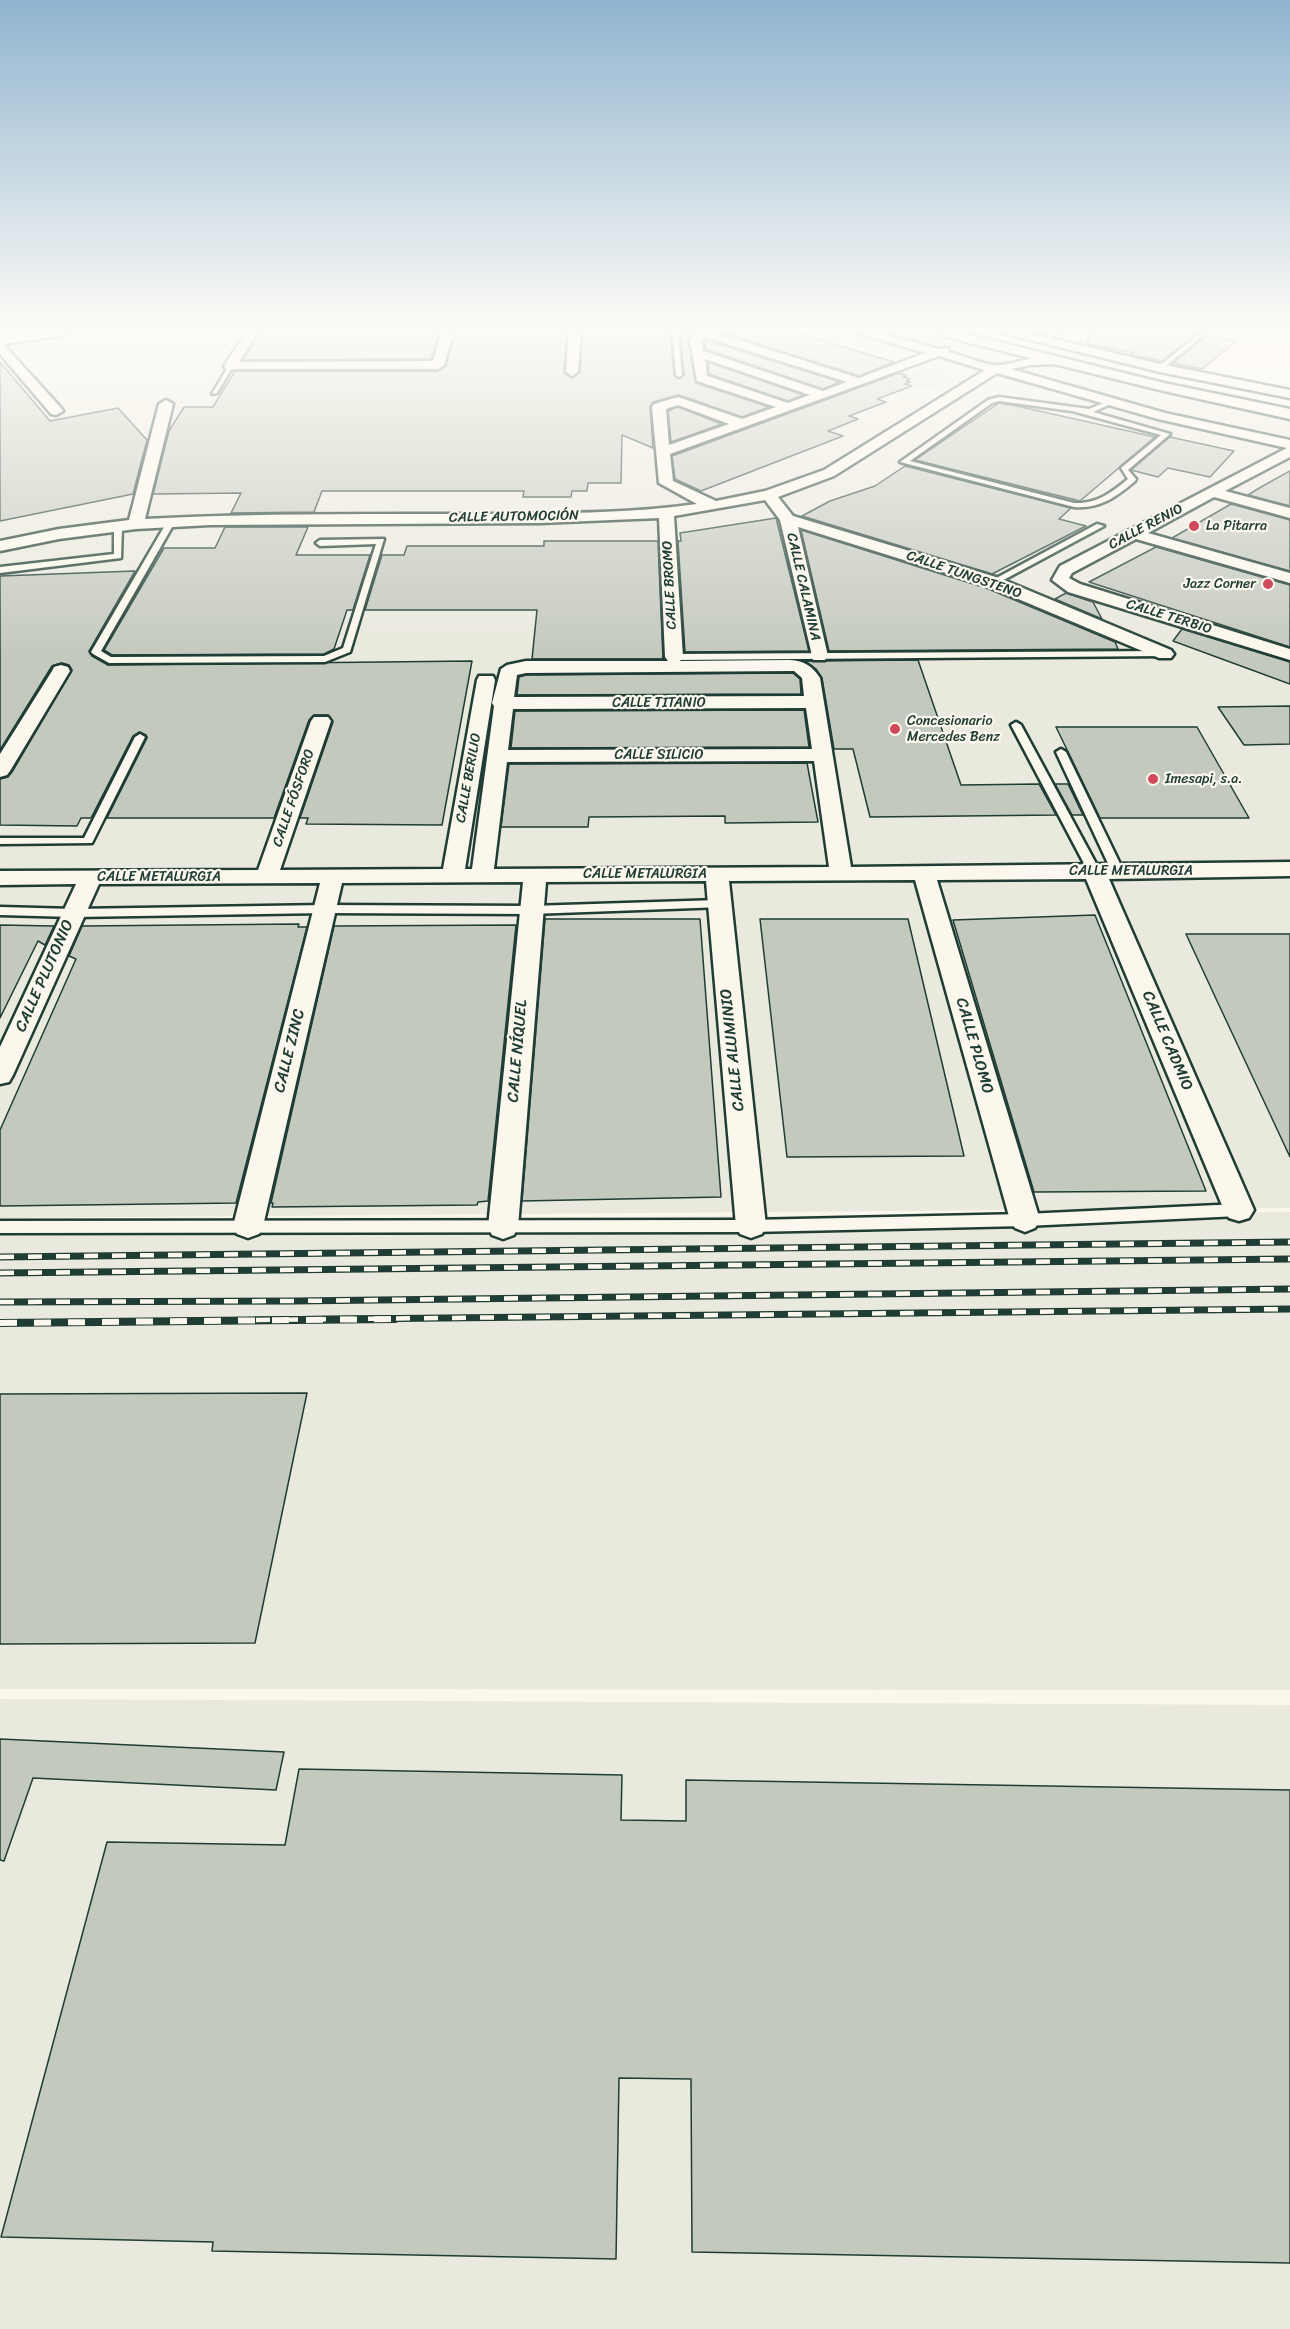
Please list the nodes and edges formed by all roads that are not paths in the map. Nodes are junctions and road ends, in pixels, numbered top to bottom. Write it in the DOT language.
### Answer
graph roads {
  1 [pos="157,440"];
  2 [pos="662,440"];
  3 [pos="697,440"];
  4 [pos="882,440"];
  5 [pos="935,440"];
  6 [pos="1159,440"];
  7 [pos="1270,440"];
  8 [pos="1290,444"];
  9 [pos="1290,451"];
  10 [pos="663,452"];
  11 [pos="1211,492"];
  12 [pos="769,495"];
  13 [pos="714,506"];
  14 [pos="666,513"];
  15 [pos="1290,513"];
  16 [pos="788,519"];
  17 [pos="171,522"];
  18 [pos="136,524"];
  19 [pos="118,526"];
  20 [pos="1100,526"];
  21 [pos="1134,534"];
  22 [pos="320,543"];
  23 [pos="0,546"];
  24 [pos="0,570"];
  25 [pos="1066,570"];
  26 [pos="1290,578"];
  27 [pos="993,582"];
  28 [pos="1165,654"];
  29 [pos="1290,655"];
  30 [pos="819,656"];
  31 [pos="674,657"];
  32 [pos="61,671"];
  33 [pos="486,680"];
  34 [pos="815,702"];
  35 [pos="502,703"];
  36 [pos="321,721"];
  37 [pos="1016,725"];
  38 [pos="140,737"];
  39 [pos="1061,752"];
  40 [pos="822,755"];
  41 [pos="496,756"];
  42 [pos="0,771"];
  43 [pos="0,841"];
  44 [pos="1290,869"];
  45 [pos="1106,872"];
  46 [pos="841,873"];
  47 [pos="924,873"];
  48 [pos="717,874"];
  49 [pos="333,875"];
  50 [pos="453,875"];
  51 [pos="482,875"];
  52 [pos="535,875"];
  53 [pos="267,876"];
  54 [pos="91,877"];
  55 [pos="0,878"];
  56 [pos="719,904"];
  57 [pos="325,909"];
  58 [pos="531,910"];
  59 [pos="0,911"];
  60 [pos="74,913"];
  61 [pos="0,1076"];
  62 [pos="1239,1210"];
  63 [pos="1025,1220"];
  64 [pos="751,1226"];
  65 [pos="0,1227"];
  66 [pos="248,1227"];
  67 [pos="502,1227"];
  1 -- 18 [label="street"];
  2 -- 10 [label="street"];
  3 -- 10 [label="street"];
  4 -- 12 [label="street, CALLE AUTOMOCIÓN"];
  5 -- 6 [label="lane"];
  7 -- 8 [label="street"];
  9 -- 11 [label="street, CALLE RENIO"];
  10 -- 13 [label="street"];
  11 -- 15 [label="street"];
  11 -- 21 [label="street, CALLE RENIO"];
  12 -- 13 [label="street, CALLE AUTOMOCIÓN"];
  12 -- 16 [label="street"];
  13 -- 14 [label="street, CALLE AUTOMOCIÓN"];
  14 -- 17 [label="street, CALLE AUTOMOCIÓN"];
  14 -- 31 [label="street, CALLE BROMO"];
  16 -- 27 [label="street, CALLE TUNGSTENO"];
  16 -- 30 [label="street, CALLE CALAMINA"];
  17 -- 18 [label="street, CALLE AUTOMOCIÓN"];
  17 -- 22 [label="lane"];
  18 -- 19 [label="street, CALLE AUTOMOCIÓN"];
  19 -- 23 [label="street, CALLE AUTOMOCIÓN"];
  19 -- 24 [label="lane"];
  20 -- 27 [label="lane"];
  21 -- 25 [label="street, CALLE RENIO"];
  21 -- 26 [label="street"];
  25 -- 29 [label="street, CALLE TERBIO"];
  27 -- 28 [label="street, CALLE TUNGSTENO"];
  28 -- 30 [label="lane"];
  30 -- 31 [label="lane"];
  32 -- 42 [label="street"];
  33 -- 50 [label="street, CALLE BERILIO"];
  34 -- 35 [label="street, CALLE TITANIO"];
  34 -- 35 [label="street"];
  34 -- 40 [label="street"];
  35 -- 41 [label="street"];
  36 -- 53 [label="street, CALLE FÓSFORO"];
  37 -- 45 [label="lane"];
  38 -- 43 [label="lane"];
  39 -- 45 [label="lane"];
  40 -- 41 [label="street, CALLE SILICIO"];
  40 -- 46 [label="street"];
  41 -- 51 [label="street"];
  44 -- 45 [label="street, CALLE METALURGIA"];
  45 -- 47 [label="street, CALLE METALURGIA"];
  45 -- 62 [label="street, CALLE CADMIO"];
  46 -- 47 [label="street, CALLE METALURGIA"];
  46 -- 48 [label="street, CALLE METALURGIA"];
  47 -- 63 [label="street, CALLE PLOMO"];
  48 -- 52 [label="street, CALLE METALURGIA"];
  48 -- 56 [label="street, CALLE ALUMINIO"];
  49 -- 50 [label="street, CALLE METALURGIA"];
  49 -- 53 [label="street, CALLE METALURGIA"];
  49 -- 57 [label="street, CALLE ZINC"];
  50 -- 51 [label="street, CALLE METALURGIA"];
  51 -- 52 [label="street, CALLE METALURGIA"];
  52 -- 58 [label="street, CALLE NÍQUEL"];
  53 -- 54 [label="street, CALLE METALURGIA"];
  54 -- 55 [label="street, CALLE METALURGIA"];
  54 -- 60 [label="street, CALLE PLUTONIO"];
  56 -- 58 [label="lane"];
  56 -- 64 [label="street, CALLE ALUMINIO"];
  57 -- 58 [label="lane"];
  57 -- 60 [label="lane"];
  57 -- 66 [label="street, CALLE ZINC"];
  58 -- 67 [label="street, CALLE NÍQUEL"];
  59 -- 60 [label="lane"];
  60 -- 61 [label="street, CALLE PLUTONIO"];
  62 -- 63 [label="lane"];
  63 -- 64 [label="lane"];
  64 -- 67 [label="lane"];
  65 -- 66 [label="lane"];
  66 -- 67 [label="lane"];
}
